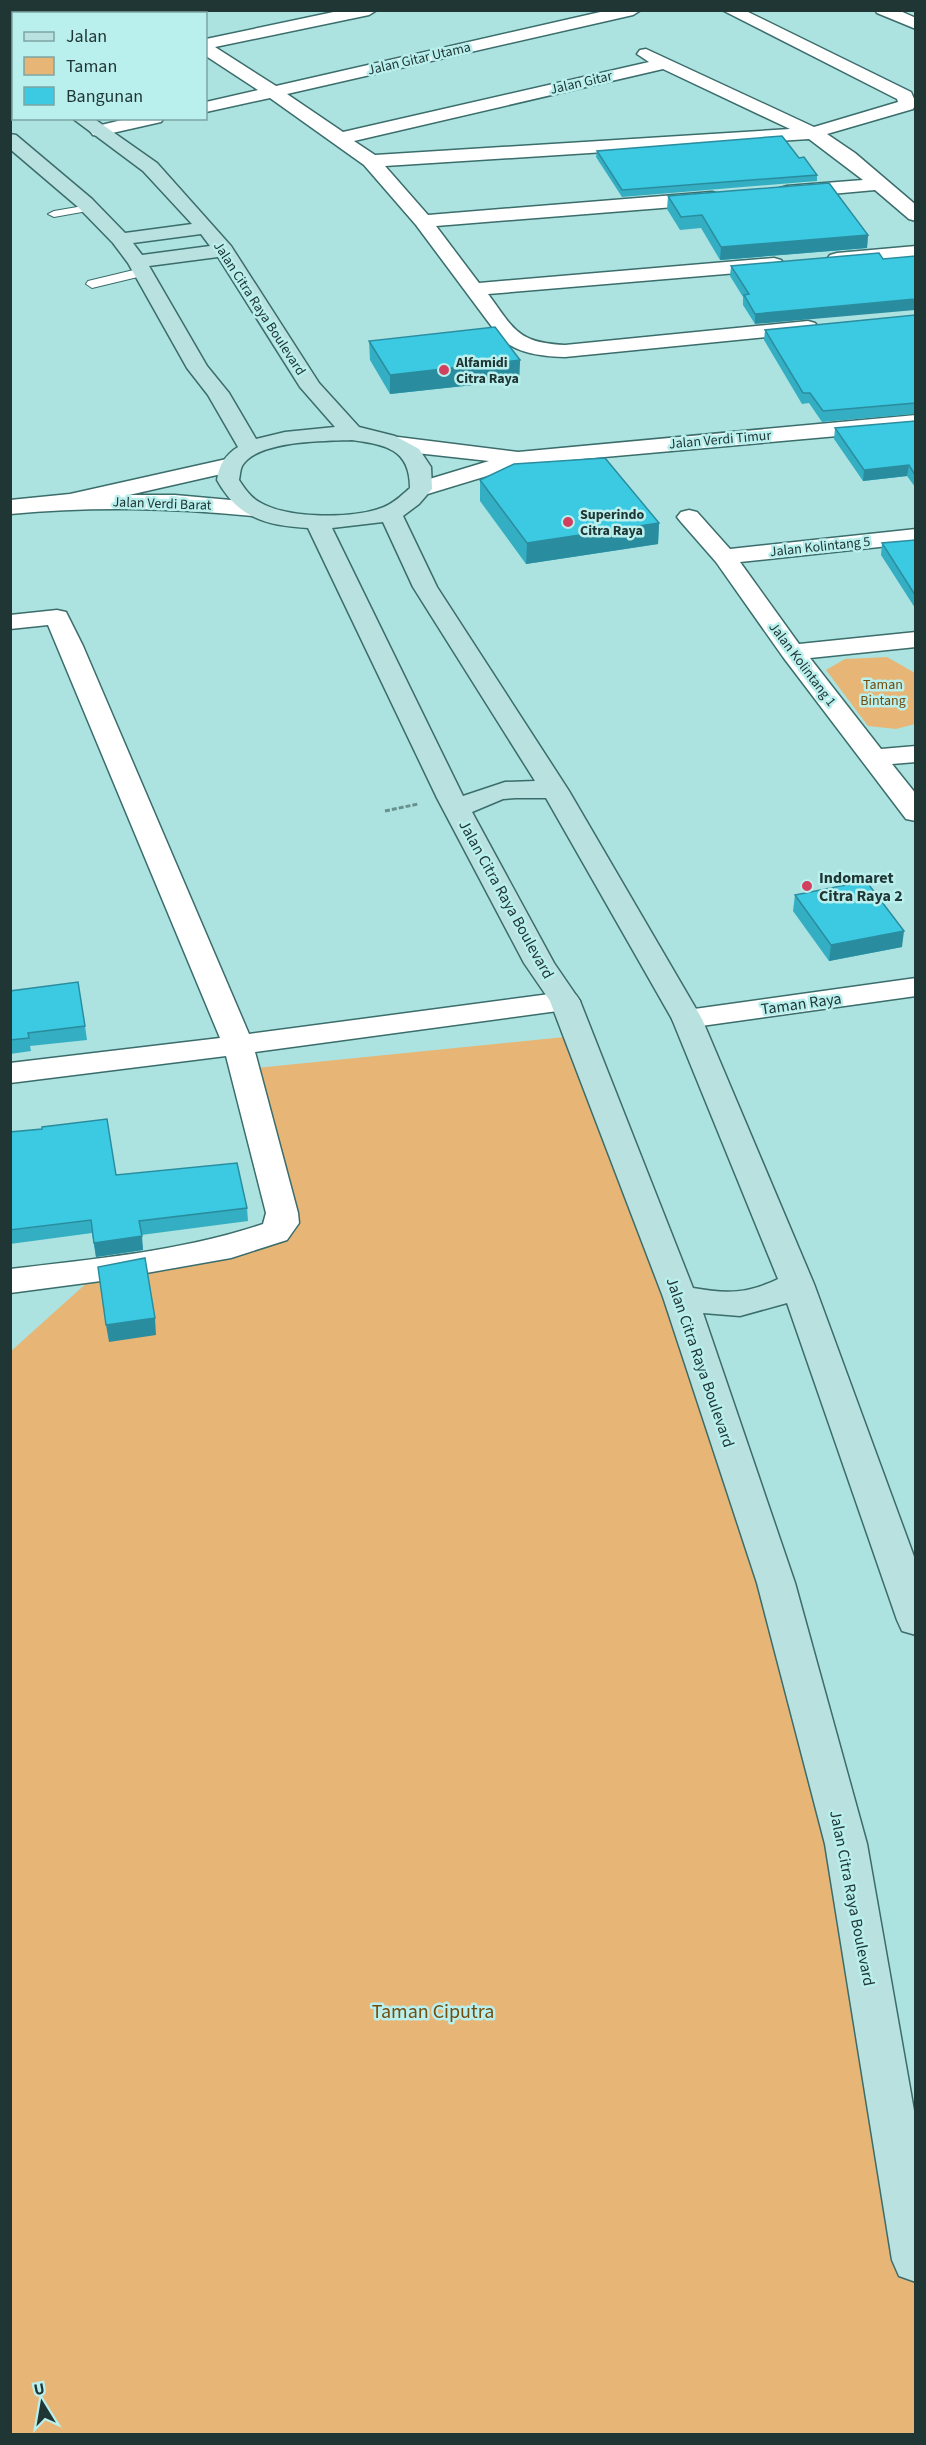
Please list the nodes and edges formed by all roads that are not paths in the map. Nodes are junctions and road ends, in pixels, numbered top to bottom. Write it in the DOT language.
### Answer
graph roads {
  1 [pos="369,10"];
  2 [pos="633,10"];
  3 [pos="730,10"];
  4 [pos="883,10"];
  5 [pos="331,14"];
  6 [pos="915,24"];
  7 [pos="207,44"];
  8 [pos="635,49"];
  9 [pos="207,50"];
  10 [pos="665,63"];
  11 [pos="272,91"];
  12 [pos="207,107"];
  13 [pos="84,120"];
  14 [pos="146,120"];
  15 [pos="99,131"];
  16 [pos="813,133"];
  17 [pos="10,139"];
  18 [pos="338,139"];
  19 [pos="371,161"];
  20 [pos="880,184"];
  21 [pos="763,194"];
  22 [pos="728,196"];
  23 [pos="89,208"];
  24 [pos="54,214"];
  25 [pos="915,215"];
  26 [pos="423,221"];
  27 [pos="207,228"];
  28 [pos="120,239"];
  29 [pos="224,250"];
  30 [pos="915,252"];
  31 [pos="820,260"];
  32 [pos="796,262"];
  33 [pos="140,267"];
  34 [pos="92,284"];
  35 [pos="474,289"];
  36 [pos="834,325"];
  37 [pos="915,422"];
  38 [pos="352,433"];
  39 [pos="398,444"];
  40 [pos="250,448"];
  41 [pos="524,457"];
  42 [pos="231,465"];
  43 [pos="421,489"];
  44 [pos="70,501"];
  45 [pos="10,507"];
  46 [pos="253,509"];
  47 [pos="390,513"];
  48 [pos="689,517"];
  49 [pos="317,522"];
  50 [pos="915,536"];
  51 [pos="724,557"];
  52 [pos="10,622"];
  53 [pos="915,639"];
  54 [pos="792,652"];
  55 [pos="915,754"];
  56 [pos="874,758"];
  57 [pos="555,791"];
  58 [pos="458,809"];
  59 [pos="915,813"];
  60 [pos="915,987"];
  61 [pos="565,1001"];
  62 [pos="687,1019"];
  63 [pos="238,1046"];
  64 [pos="10,1073"];
  65 [pos="10,1281"];
  66 [pos="797,1284"];
  67 [pos="680,1297"];
  68 [pos="915,1620"];
  69 [pos="915,2260"];
  1 -- 5 [label="street"];
  2 -- 11 [label="street, Jalan Gitar Utama"];
  3 -- 16 [label="street"];
  4 -- 6 [label="street"];
  5 -- 7 [label="street"];
  8 -- 10 [label="street"];
  9 -- 11 [label="street"];
  10 -- 16 [label="street"];
  10 -- 18 [label="street, Jalan Gitar"];
  11 -- 12 [label="street, Jalan Gitar Utama"];
  11 -- 18 [label="street"];
  13 -- 15 [label="main road, Jalan Citra Raya Boulevard"];
  14 -- 15 [label="street"];
  15 -- 27 [label="main road, Jalan Citra Raya Boulevard"];
  16 -- 19 [label="street"];
  16 -- 20 [label="street"];
  17 -- 23 [label="main road"];
  18 -- 19 [label="street"];
  19 -- 26 [label="street"];
  20 -- 21 [label="street"];
  20 -- 25 [label="street"];
  22 -- 26 [label="street"];
  23 -- 24 [label="lane"];
  23 -- 28 [label="main road"];
  26 -- 35 [label="street"];
  27 -- 28 [label="main road"];
  27 -- 29 [label="main road, Jalan Citra Raya Boulevard"];
  28 -- 33 [label="main road"];
  29 -- 33 [label="main road"];
  29 -- 38 [label="main road, Jalan Citra Raya Boulevard"];
  30 -- 31 [label="street"];
  32 -- 35 [label="street"];
  33 -- 34 [label="lane"];
  33 -- 40 [label="main road"];
  35 -- 36 [label="street"];
  37 -- 41 [label="street, Jalan Verdi Timur"];
  38 -- 39 [label="main road"];
  38 -- 40 [label="main road"];
  39 -- 41 [label="street, Jalan Verdi Timur"];
  39 -- 43 [label="main road"];
  40 -- 42 [label="main road"];
  41 -- 43 [label="street, Jalan Verdi Timur"];
  42 -- 44 [label="street, Jalan Verdi Barat"];
  42 -- 46 [label="main road"];
  43 -- 47 [label="main road"];
  44 -- 45 [label="street, Jalan Verdi Barat"];
  44 -- 46 [label="street, Jalan Verdi Barat"];
  46 -- 49 [label="main road"];
  47 -- 49 [label="main road"];
  47 -- 57 [label="main road"];
  48 -- 51 [label="street, Jalan Kolintang 1"];
  49 -- 58 [label="main road, Jalan Citra Raya Boulevard"];
  50 -- 51 [label="street, Jalan Kolintang 5"];
  51 -- 54 [label="street, Jalan Kolintang 1"];
  52 -- 63 [label="street"];
  53 -- 54 [label="street"];
  54 -- 56 [label="street, Jalan Kolintang 1"];
  55 -- 56 [label="street"];
  56 -- 59 [label="street, Jalan Kolintang 1"];
  57 -- 58 [label="main road"];
  57 -- 62 [label="main road"];
  58 -- 61 [label="main road, Jalan Citra Raya Boulevard"];
  60 -- 62 [label="street, Taman Raya"];
  61 -- 63 [label="street"];
  61 -- 67 [label="main road, Jalan Citra Raya Boulevard"];
  62 -- 66 [label="main road"];
  63 -- 64 [label="street"];
  63 -- 65 [label="street"];
  66 -- 67 [label="main road"];
  66 -- 68 [label="main road"];
  67 -- 69 [label="main road, Jalan Citra Raya Boulevard"];
}
